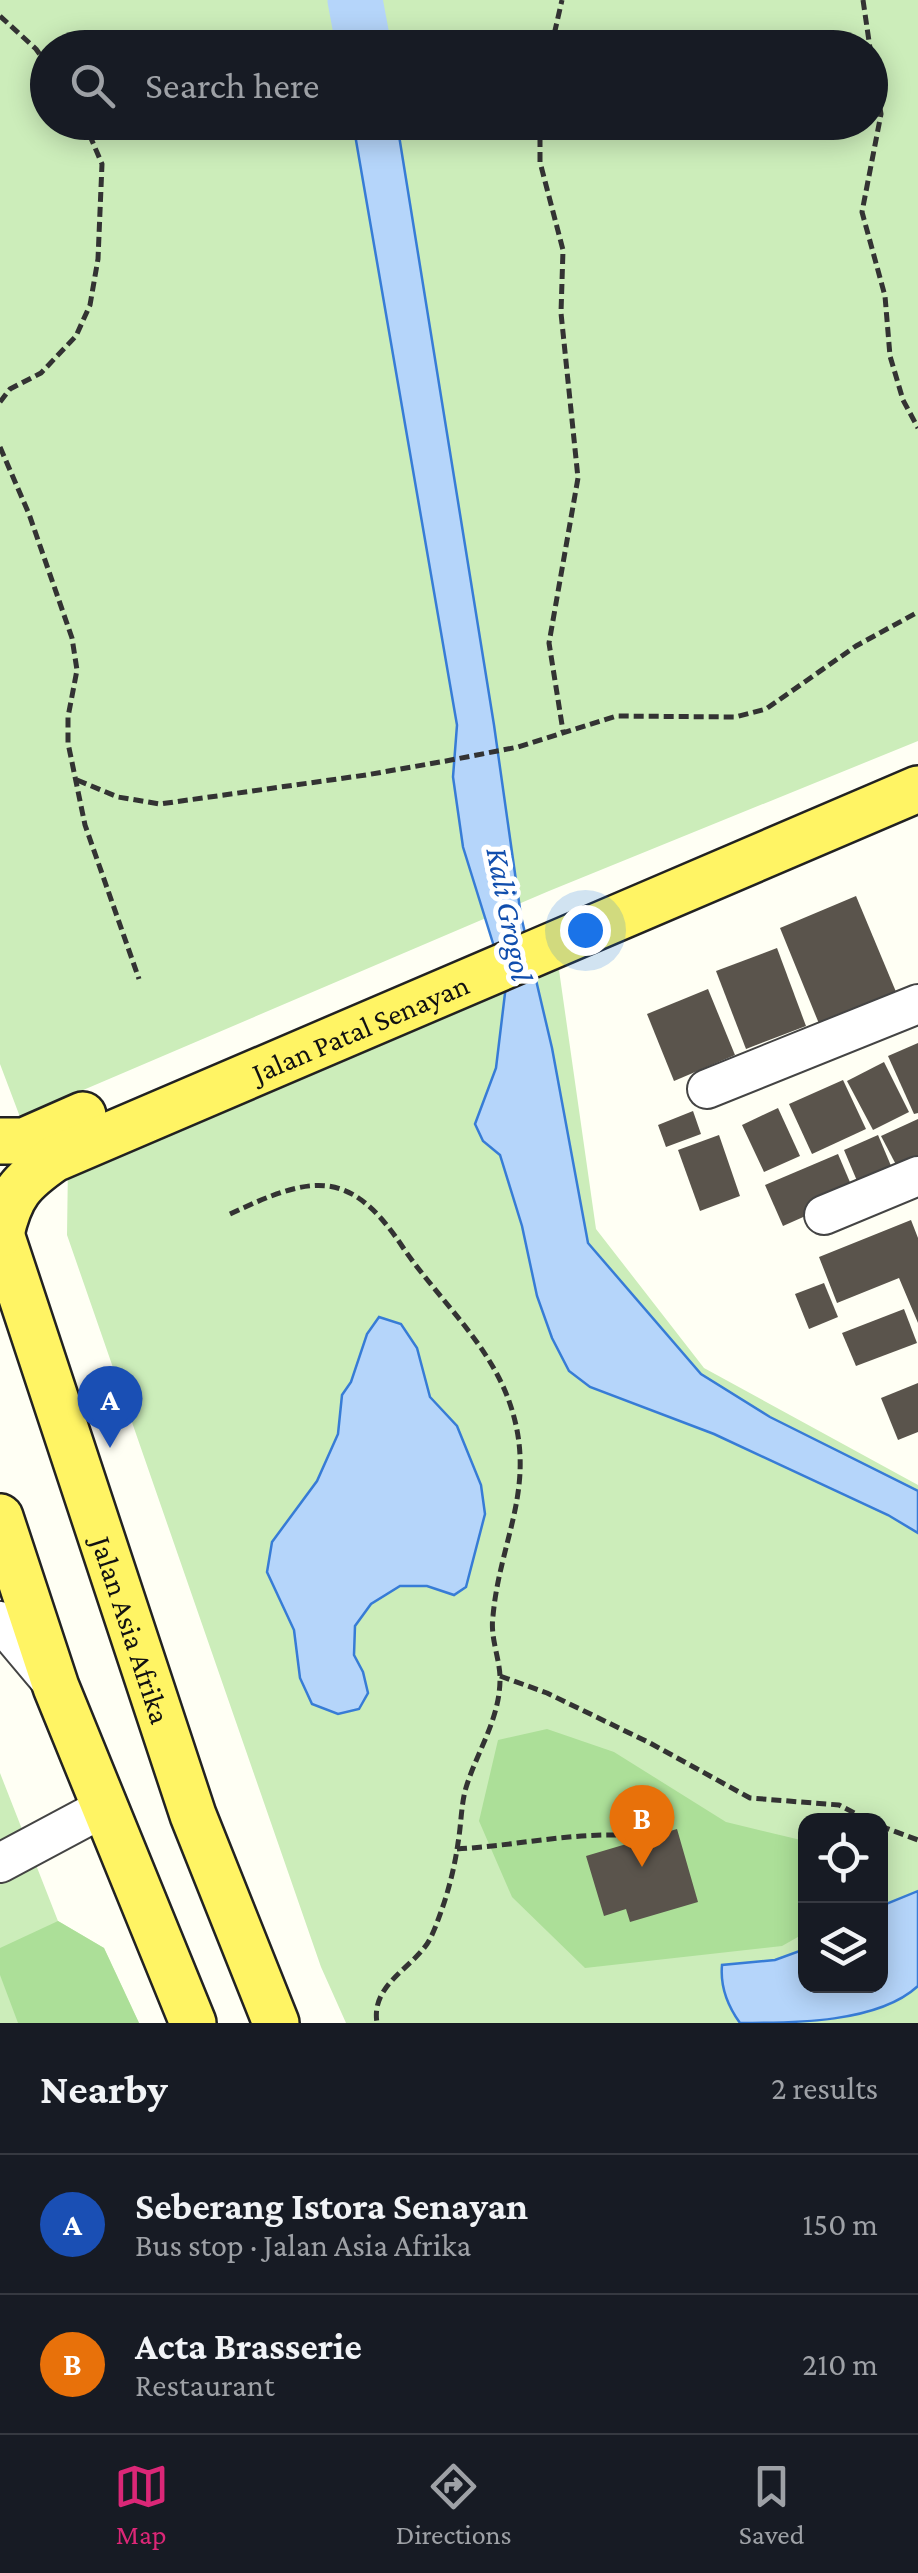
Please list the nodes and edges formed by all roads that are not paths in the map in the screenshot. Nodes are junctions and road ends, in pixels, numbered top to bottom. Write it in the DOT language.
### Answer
graph roads {
  1 [pos="918,766"];
  2 [pos="918,789"];
  3 [pos="568,926"];
  4 [pos="490,957"];
  5 [pos="918,1004"];
  6 [pos="708,1089"];
  7 [pos="0,1142"];
  8 [pos="918,1176"];
  9 [pos="824,1214"];
  10 [pos="0,1233"];
  11 [pos="0,1516"];
  12 [pos="0,1621"];
  13 [pos="56,1687"];
  14 [pos="104,1808"];
  15 [pos="0,1862"];
  16 [pos="193,2023"];
  17 [pos="276,2023"];
  1 -- 3 [label="main road, Jalan Patal Senayan"];
  2 -- 3 [label="main road, Jalan Patal Senayan"];
  3 -- 4 [label="main road, Jalan Patal Senayan"];
  4 -- 7 [label="main road, Jalan Patal Senayan"];
  4 -- 10 [label="main road, Jalan Patal Senayan"];
  5 -- 6 [label="street"];
  8 -- 9 [label="street"];
  10 -- 17 [label="main road, Jalan Asia Afrika"];
  11 -- 13 [label="main road"];
  12 -- 13 [label="street"];
  13 -- 14 [label="main road"];
  14 -- 15 [label="street"];
  14 -- 16 [label="main road"];
}
